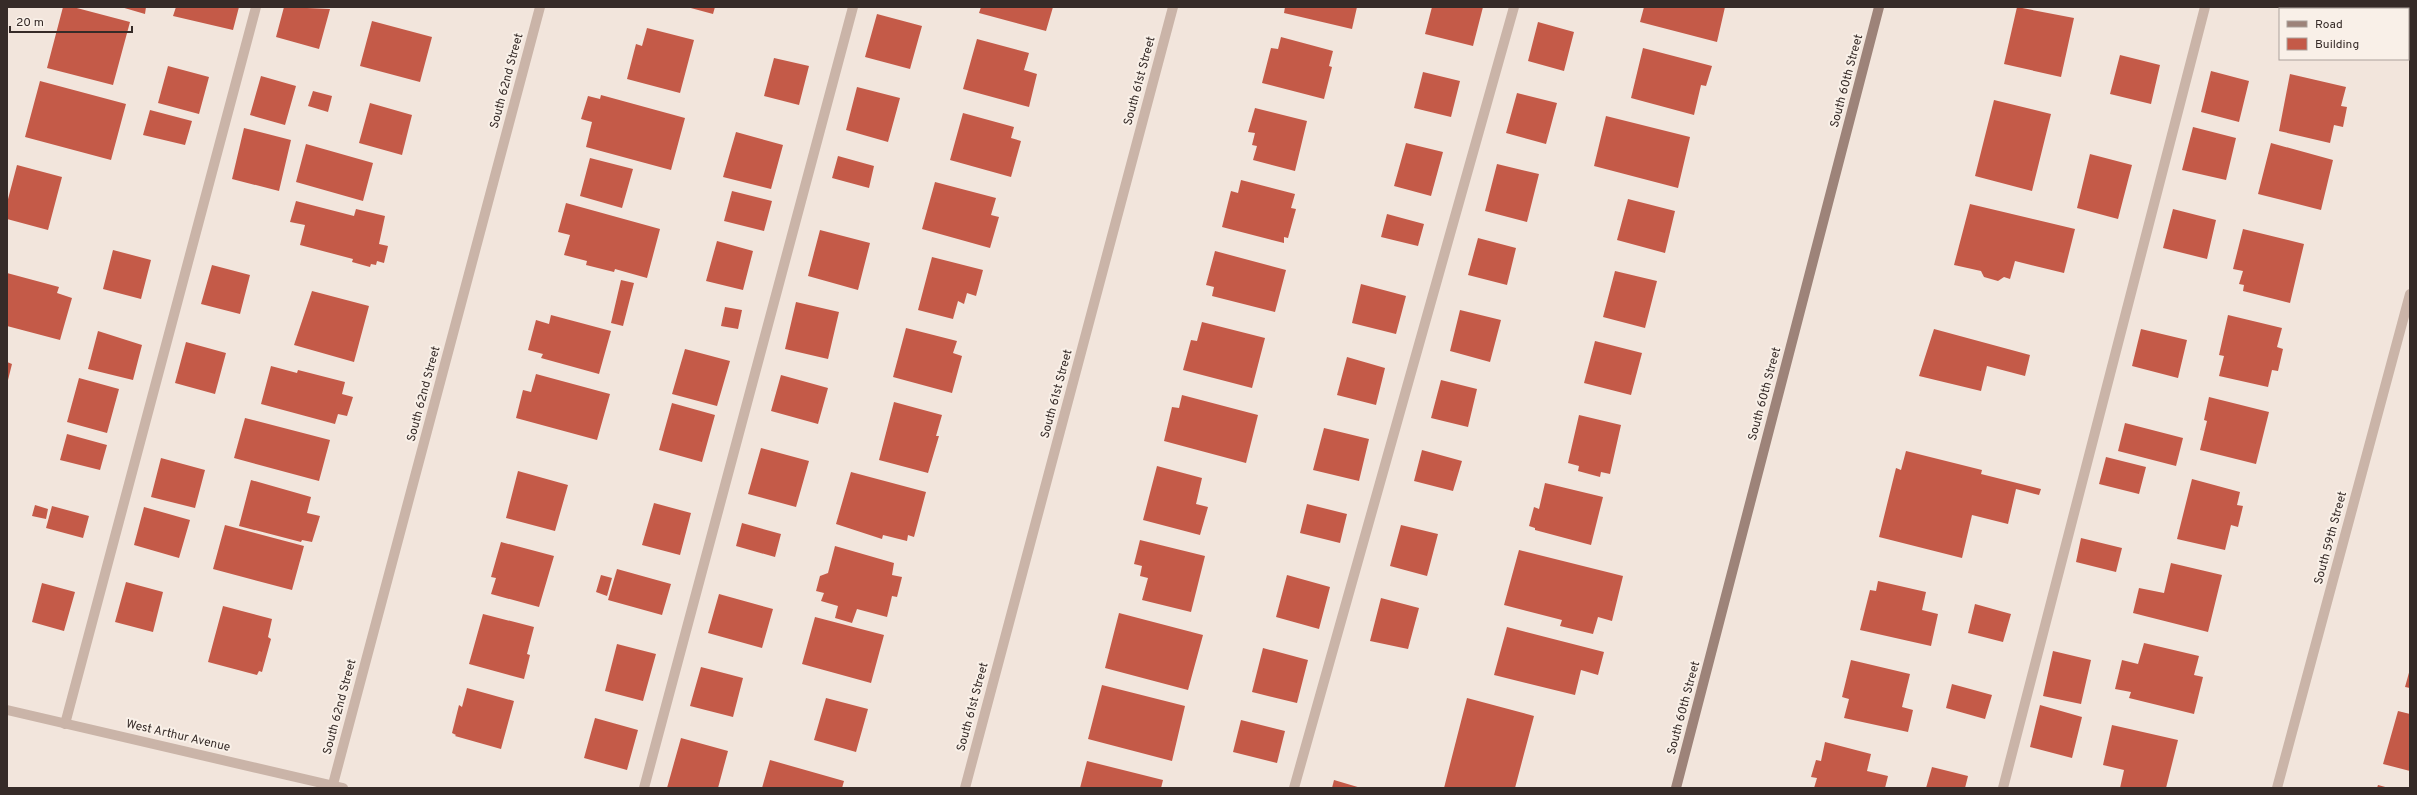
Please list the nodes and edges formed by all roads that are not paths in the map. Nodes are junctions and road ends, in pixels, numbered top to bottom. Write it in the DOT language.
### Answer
graph roads {
  1 [pos="256,7"];
  2 [pos="540,7"];
  3 [pos="853,7"];
  4 [pos="1173,7"];
  5 [pos="1514,7"];
  6 [pos="1879,7"];
  7 [pos="2205,7"];
  8 [pos="2410,294"];
  9 [pos="7,710"];
  10 [pos="65,724"];
  11 [pos="332,787"];
  12 [pos="343,788"];
  13 [pos="644,788"];
  14 [pos="965,788"];
  15 [pos="1294,788"];
  16 [pos="1676,788"];
  17 [pos="2003,788"];
  18 [pos="2276,788"];
  1 -- 10 [label="street"];
  2 -- 11 [label="street, South 62nd Street"];
  3 -- 13 [label="street"];
  4 -- 14 [label="street, South 61st Street"];
  5 -- 15 [label="street"];
  6 -- 16 [label="main road, South 60th Street"];
  7 -- 17 [label="street"];
  8 -- 18 [label="street, South 59th Street"];
  9 -- 10 [label="street, West Arthur Avenue"];
  10 -- 11 [label="street, West Arthur Avenue"];
  11 -- 12 [label="street, West Arthur Avenue"];
}
